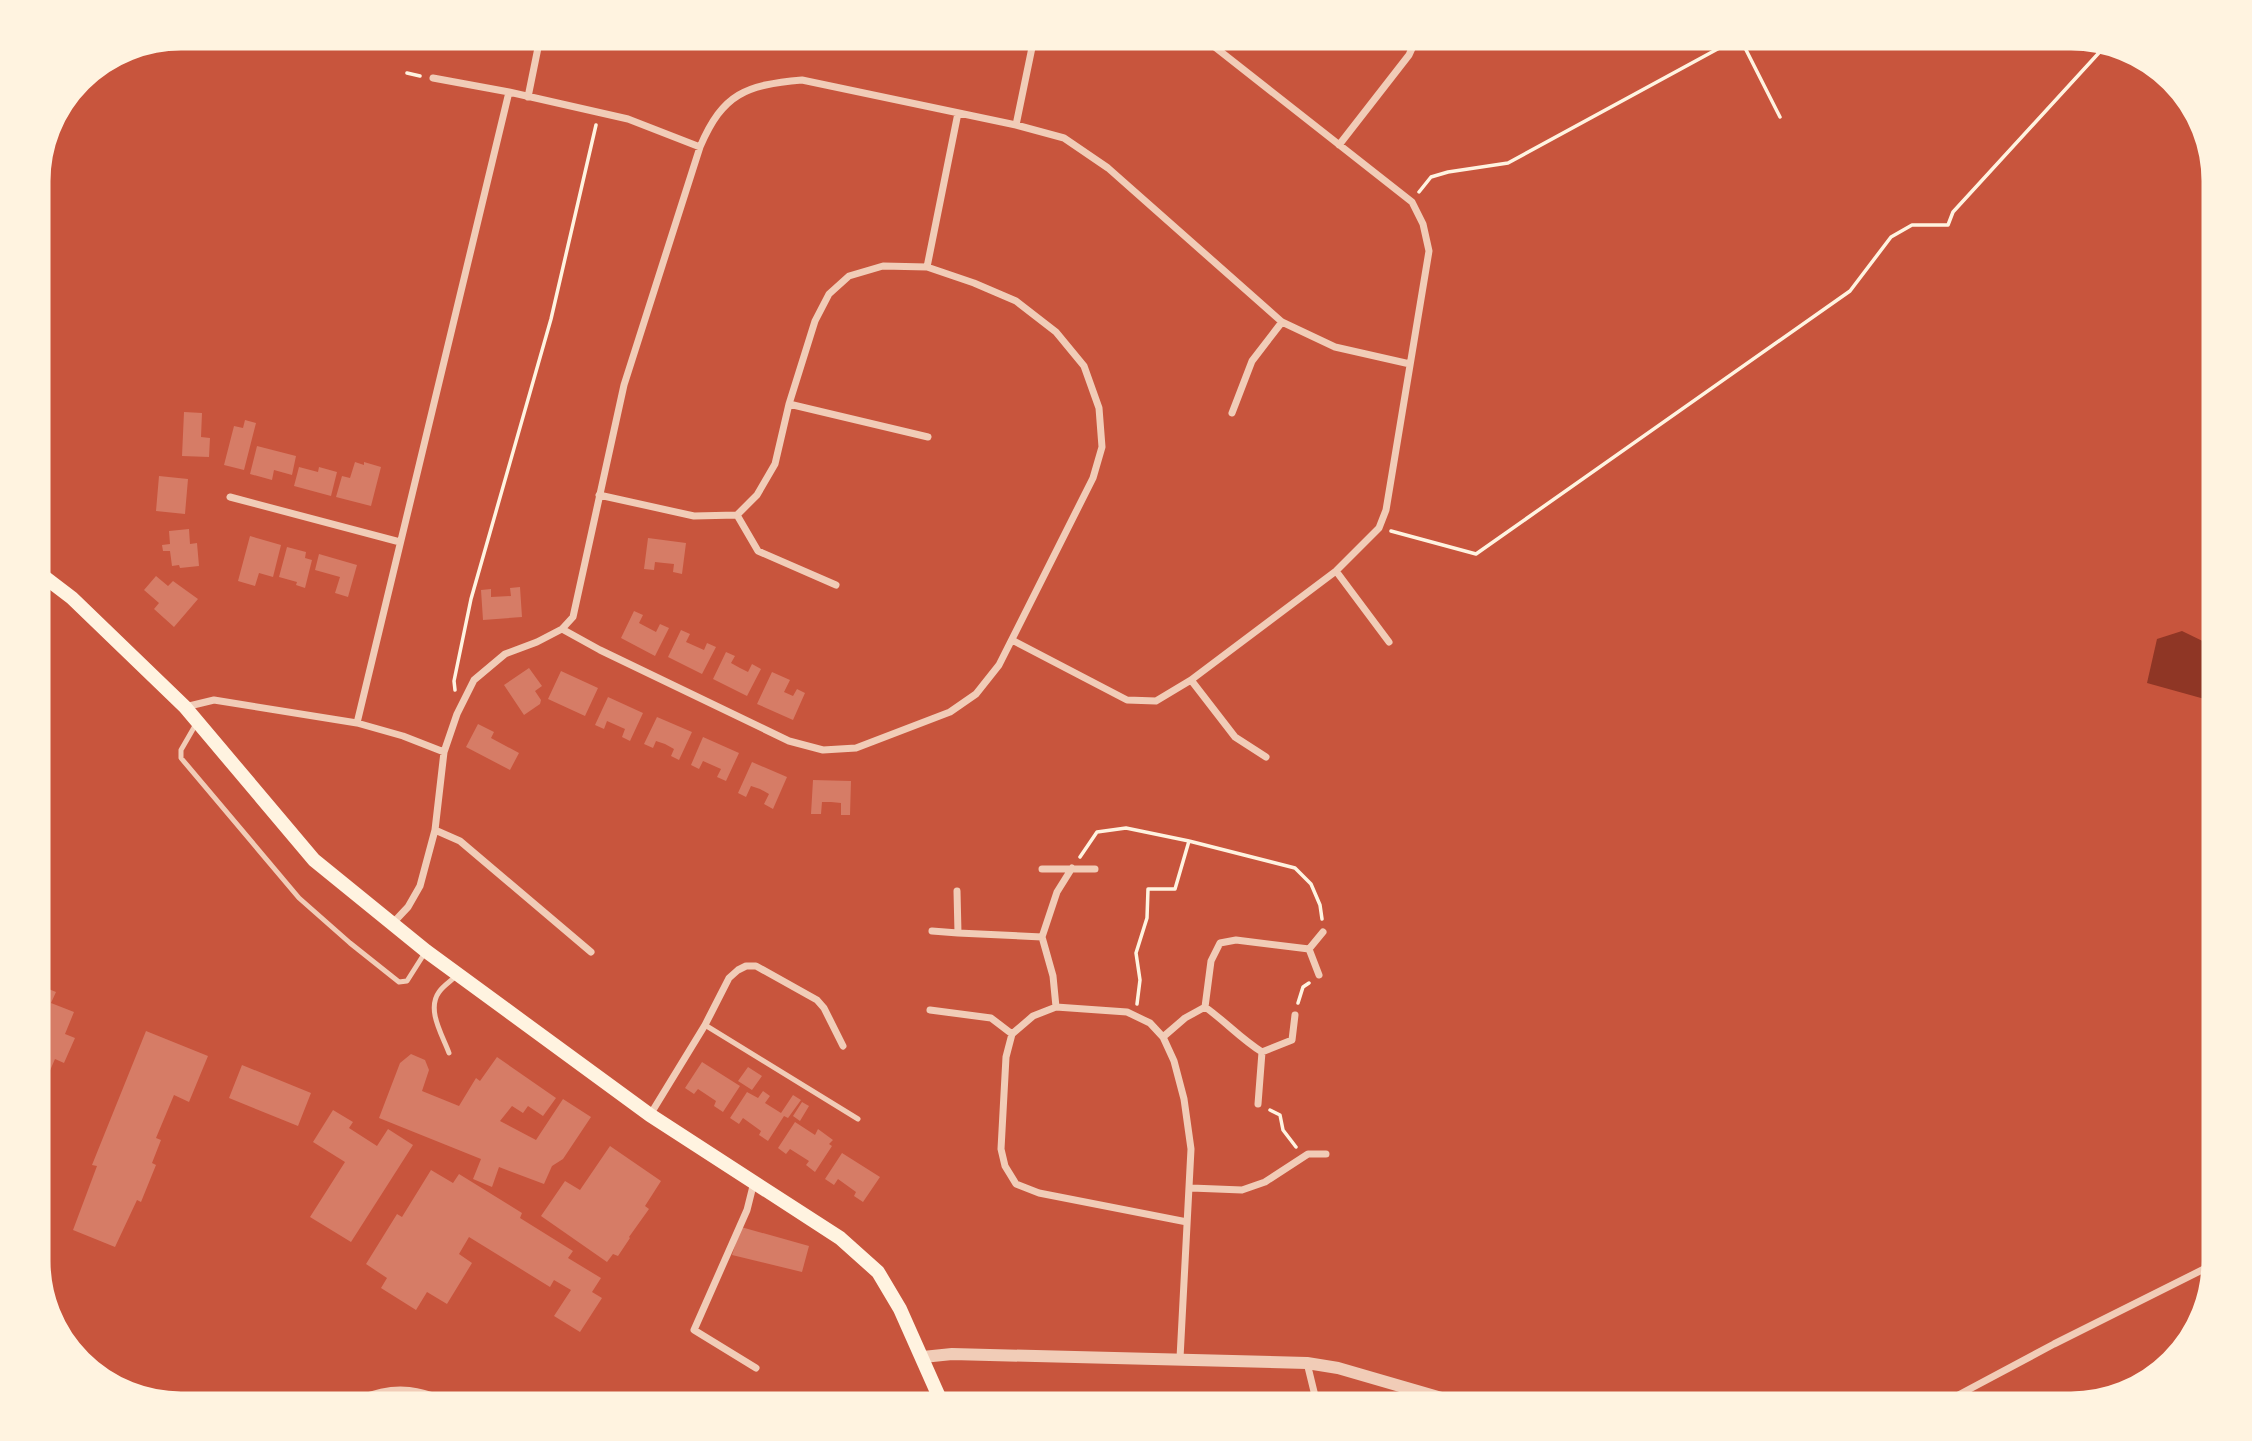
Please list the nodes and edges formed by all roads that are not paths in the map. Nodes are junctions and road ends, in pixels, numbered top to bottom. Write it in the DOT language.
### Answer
graph roads {
  1 [pos="538,46"];
  2 [pos="1032,46"];
  3 [pos="1213,46"];
  4 [pos="1413,46"];
  5 [pos="433,78"];
  6 [pos="509,92"];
  7 [pos="528,97"];
  8 [pos="958,113"];
  9 [pos="1016,125"];
  10 [pos="1339,145"];
  11 [pos="700,147"];
  12 [pos="927,267"];
  13 [pos="1282,322"];
  14 [pos="1410,364"];
  15 [pos="789,404"];
  16 [pos="1232,413"];
  17 [pos="928,437"];
  18 [pos="599,495"];
  19 [pos="230,498"];
  20 [pos="737,516"];
  21 [pos="400,542"];
  22 [pos="1336,571"];
  23 [pos="46,578"];
  24 [pos="836,585"];
  25 [pos="562,629"];
  26 [pos="1012,640"];
  27 [pos="1389,642"];
  28 [pos="1191,680"];
  29 [pos="185,707"];
  30 [pos="198,721"];
  31 [pos="357,723"];
  32 [pos="444,751"];
  33 [pos="1266,757"];
  34 [pos="435,830"];
  35 [pos="1072,868"];
  36 [pos="1042,869"];
  37 [pos="1095,869"];
  38 [pos="957,891"];
  39 [pos="392,925"];
  40 [pos="932,931"];
  41 [pos="1323,932"];
  42 [pos="958,933"];
  43 [pos="1042,937"];
  44 [pos="1309,949"];
  45 [pos="426,951"];
  46 [pos="591,952"];
  47 [pos="458,974"];
  48 [pos="1319,975"];
  49 [pos="1056,1007"];
  50 [pos="1205,1007"];
  51 [pos="930,1010"];
  52 [pos="1294,1015"];
  53 [pos="705,1025"];
  54 [pos="1012,1034"];
  55 [pos="1163,1037"];
  56 [pos="843,1046"];
  57 [pos="1262,1052"];
  58 [pos="449,1053"];
  59 [pos="1258,1104"];
  60 [pos="650,1115"];
  61 [pos="858,1119"];
  62 [pos="1326,1154"];
  63 [pos="754,1182"];
  64 [pos="1191,1188"];
  65 [pos="1186,1222"];
  66 [pos="2206,1268"];
  67 [pos="923,1357"];
  68 [pos="1180,1358"];
  69 [pos="1307,1363"];
  70 [pos="756,1368"];
  71 [pos="368,1396"];
  72 [pos="431,1396"];
  73 [pos="939,1396"];
  74 [pos="1315,1396"];
  75 [pos="1435,1396"];
  76 [pos="1956,1396"];
  1 -- 7 [label="street"];
  2 -- 9 [label="street"];
  3 -- 10 [label="street"];
  4 -- 10 [label="street"];
  5 -- 6 [label="street"];
  6 -- 7 [label="street"];
  6 -- 21 [label="street"];
  7 -- 11 [label="street"];
  8 -- 9 [label="street"];
  8 -- 11 [label="street"];
  8 -- 12 [label="street"];
  9 -- 13 [label="street"];
  10 -- 14 [label="street"];
  11 -- 18 [label="street"];
  12 -- 15 [label="street"];
  12 -- 26 [label="street"];
  13 -- 14 [label="street"];
  13 -- 16 [label="street"];
  14 -- 22 [label="street"];
  15 -- 17 [label="street"];
  15 -- 20 [label="street"];
  18 -- 20 [label="street"];
  18 -- 25 [label="street"];
  19 -- 21 [label="street"];
  20 -- 24 [label="street"];
  21 -- 31 [label="street"];
  22 -- 27 [label="street"];
  22 -- 28 [label="street"];
  23 -- 29 [label="main road"];
  25 -- 26 [label="street"];
  25 -- 32 [label="street"];
  26 -- 28 [label="street"];
  28 -- 33 [label="street"];
  29 -- 30 [label="main road"];
  29 -- 31 [label="street"];
  30 -- 39 [label="main road"];
  30 -- 45 [label="lane"];
  31 -- 32 [label="street"];
  32 -- 34 [label="street"];
  34 -- 39 [label="street"];
  34 -- 46 [label="street"];
  35 -- 36 [label="street"];
  35 -- 37 [label="street"];
  35 -- 43 [label="street"];
  38 -- 42 [label="street"];
  39 -- 45 [label="main road"];
  40 -- 42 [label="street"];
  41 -- 44 [label="street"];
  42 -- 43 [label="street"];
  43 -- 49 [label="street"];
  44 -- 48 [label="street"];
  44 -- 50 [label="street"];
  45 -- 47 [label="main road"];
  47 -- 58 [label="lane"];
  47 -- 60 [label="main road"];
  49 -- 54 [label="street"];
  49 -- 55 [label="street"];
  50 -- 55 [label="street"];
  50 -- 57 [label="street"];
  51 -- 54 [label="street"];
  52 -- 57 [label="street"];
  53 -- 56 [label="street"];
  53 -- 60 [label="street"];
  53 -- 61 [label="lane"];
  54 -- 65 [label="street"];
  55 -- 64 [label="street"];
  57 -- 59 [label="street"];
  60 -- 63 [label="main road"];
  62 -- 64 [label="street"];
  63 -- 67 [label="main road"];
  63 -- 70 [label="street"];
  64 -- 65 [label="street"];
  65 -- 68 [label="street"];
  66 -- 76 [label="street"];
  67 -- 68 [label="street"];
  67 -- 73 [label="main road"];
  68 -- 69 [label="street"];
  69 -- 74 [label="street"];
  69 -- 75 [label="street"];
  71 -- 72 [label="street"];
}
